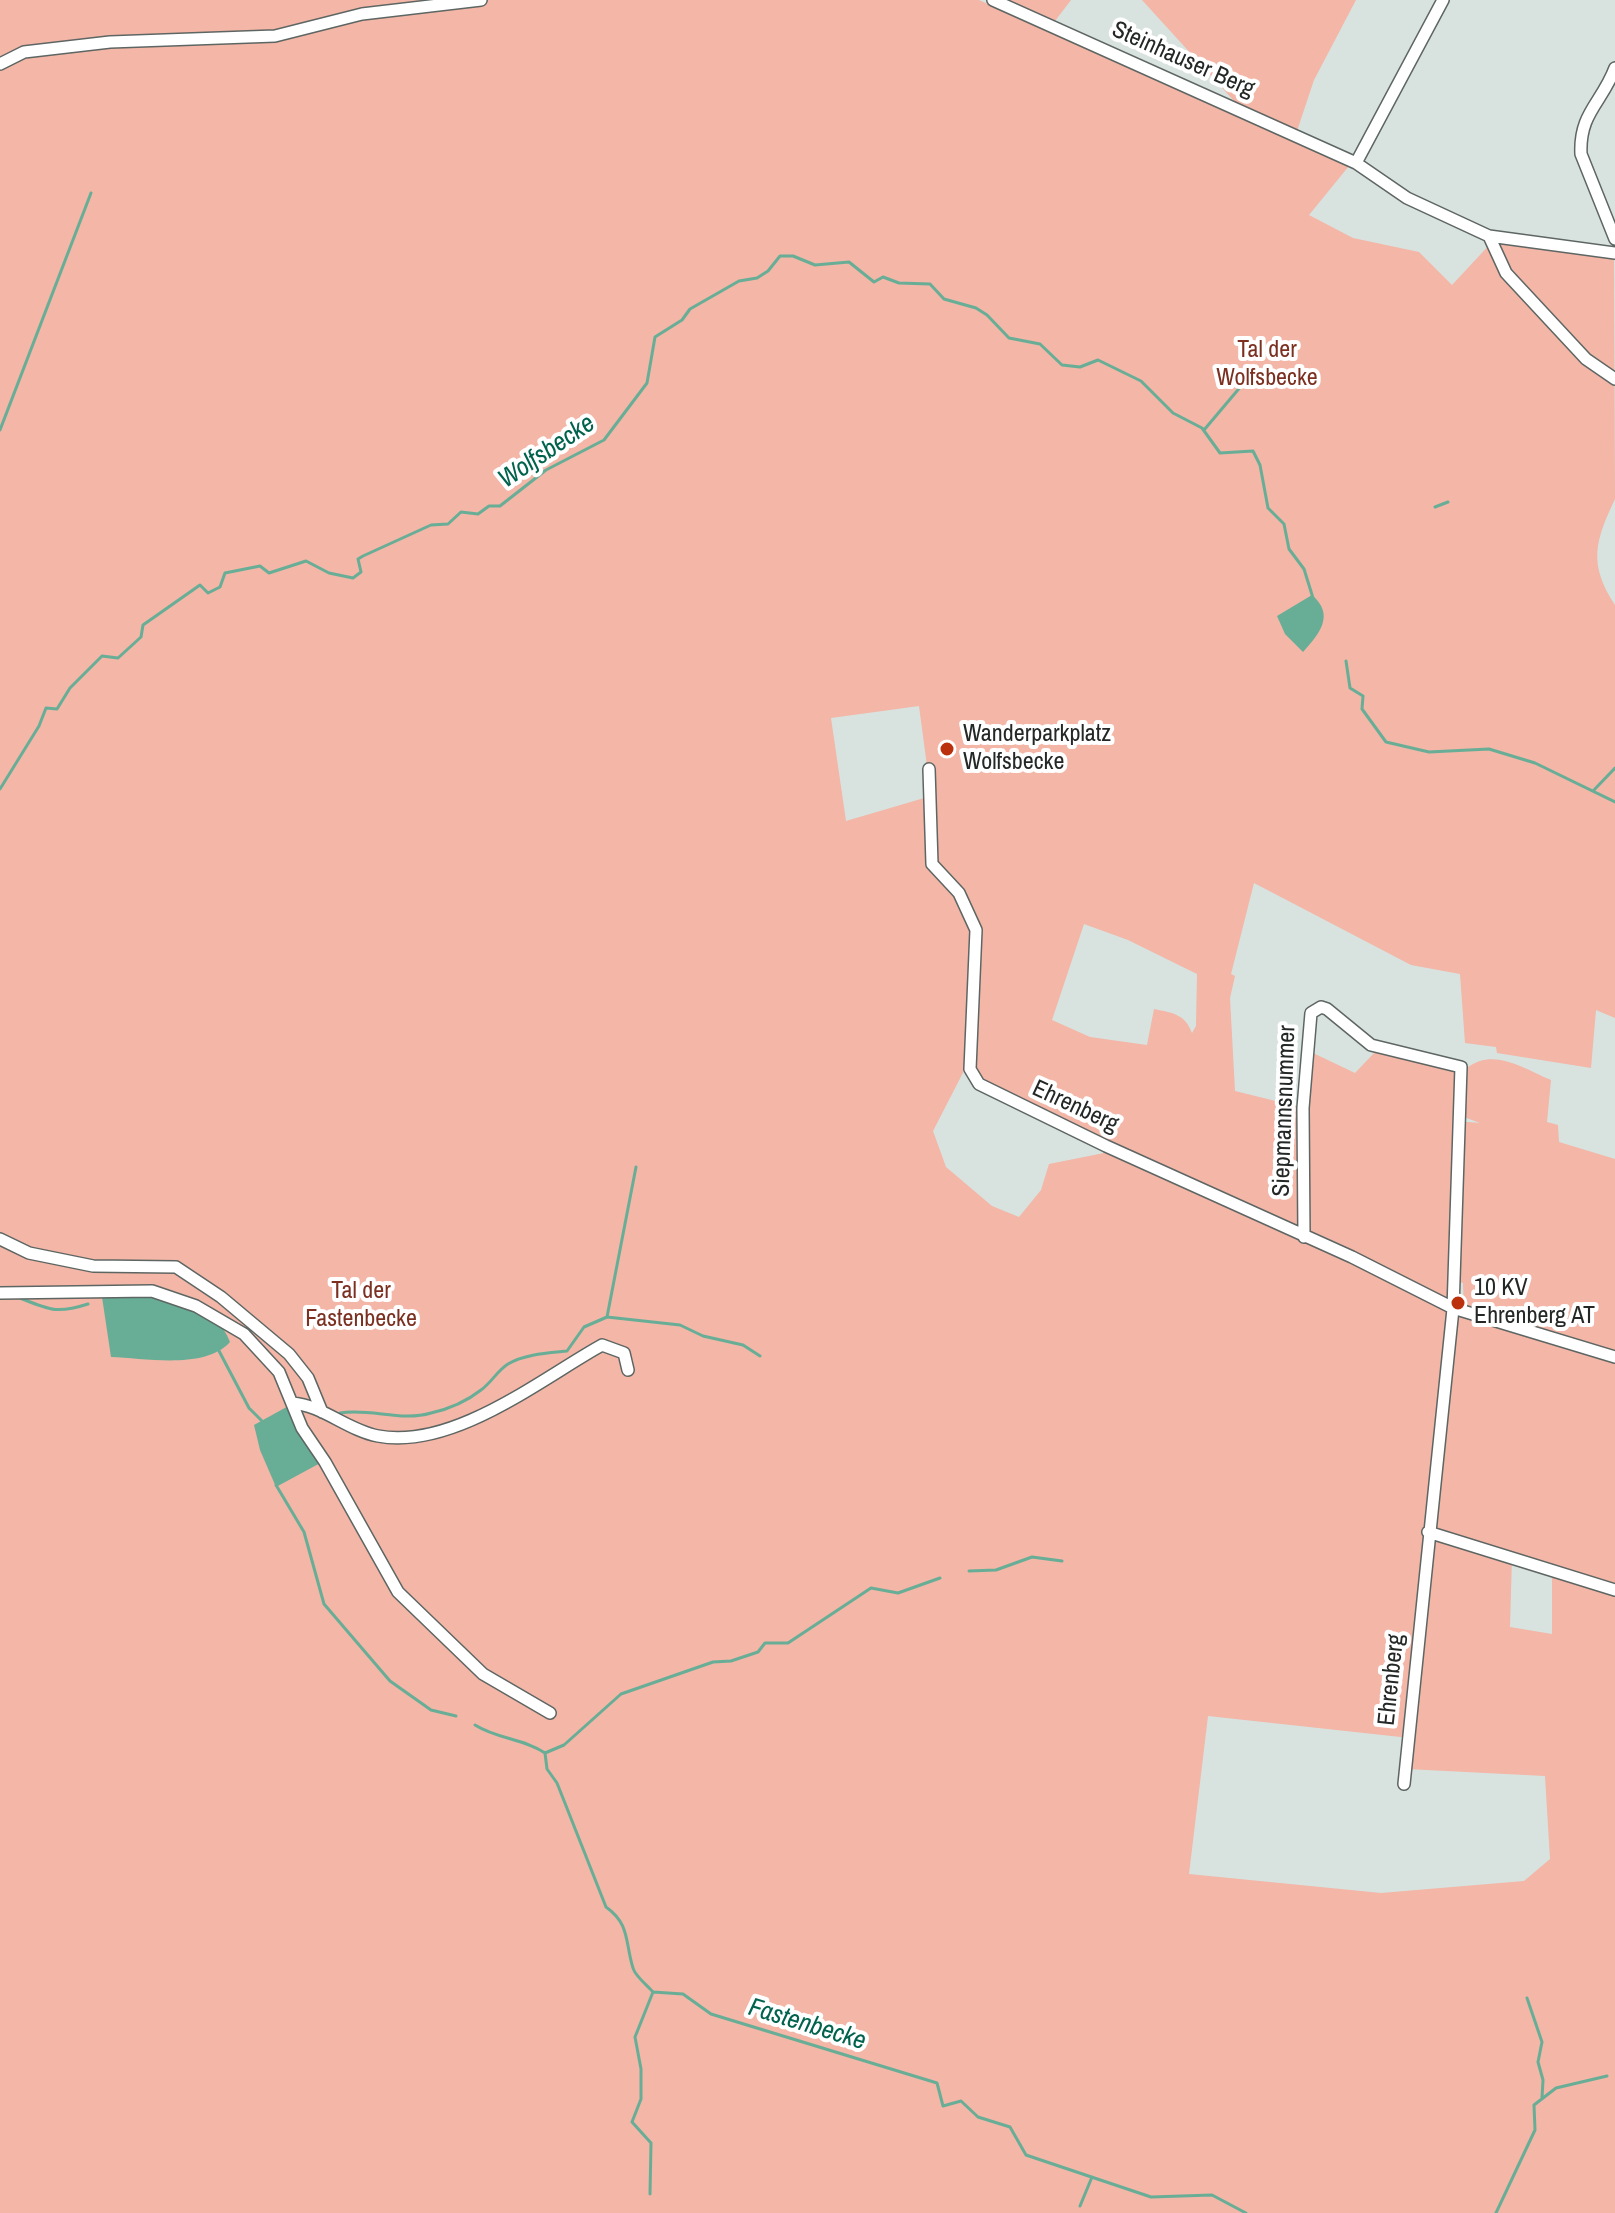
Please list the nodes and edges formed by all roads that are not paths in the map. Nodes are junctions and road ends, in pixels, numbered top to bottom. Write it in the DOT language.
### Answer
graph roads {
  1 [pos="481,0"];
  2 [pos="993,0"];
  3 [pos="1443,0"];
  4 [pos="0,64"];
  5 [pos="1615,68"];
  6 [pos="1612,86"];
  7 [pos="1356,163"];
  8 [pos="1489,236"];
  9 [pos="1615,239"];
  10 [pos="1615,253"];
  11 [pos="1615,379"];
  12 [pos="929,769"];
  13 [pos="1304,1237"];
  14 [pos="0,1239"];
  15 [pos="0,1293"];
  16 [pos="1453,1308"];
  17 [pos="1615,1357"];
  18 [pos="628,1370"];
  19 [pos="292,1403"];
  20 [pos="322,1412"];
  21 [pos="1428,1532"];
  22 [pos="1615,1590"];
  23 [pos="550,1713"];
  24 [pos="1404,1784"];
  1 -- 4 [label="street"];
  2 -- 7 [label="street, Steinhauser Berg"];
  3 -- 7 [label="street"];
  5 -- 6 [label="street"];
  6 -- 9 [label="street"];
  7 -- 8 [label="street, Steinhauser Berg"];
  8 -- 10 [label="street, Steinhauser Berg"];
  8 -- 11 [label="street"];
  12 -- 13 [label="street, Ehrenberg"];
  13 -- 16 [label="street, Ehrenberg"];
  13 -- 16 [label="street, Siepmannsnummer"];
  14 -- 20 [label="street"];
  15 -- 19 [label="street"];
  16 -- 17 [label="street, Ehrenberg"];
  16 -- 21 [label="street, Ehrenberg"];
  18 -- 20 [label="street"];
  19 -- 20 [label="street"];
  19 -- 23 [label="street"];
  21 -- 22 [label="street"];
  21 -- 24 [label="street, Ehrenberg"];
}
